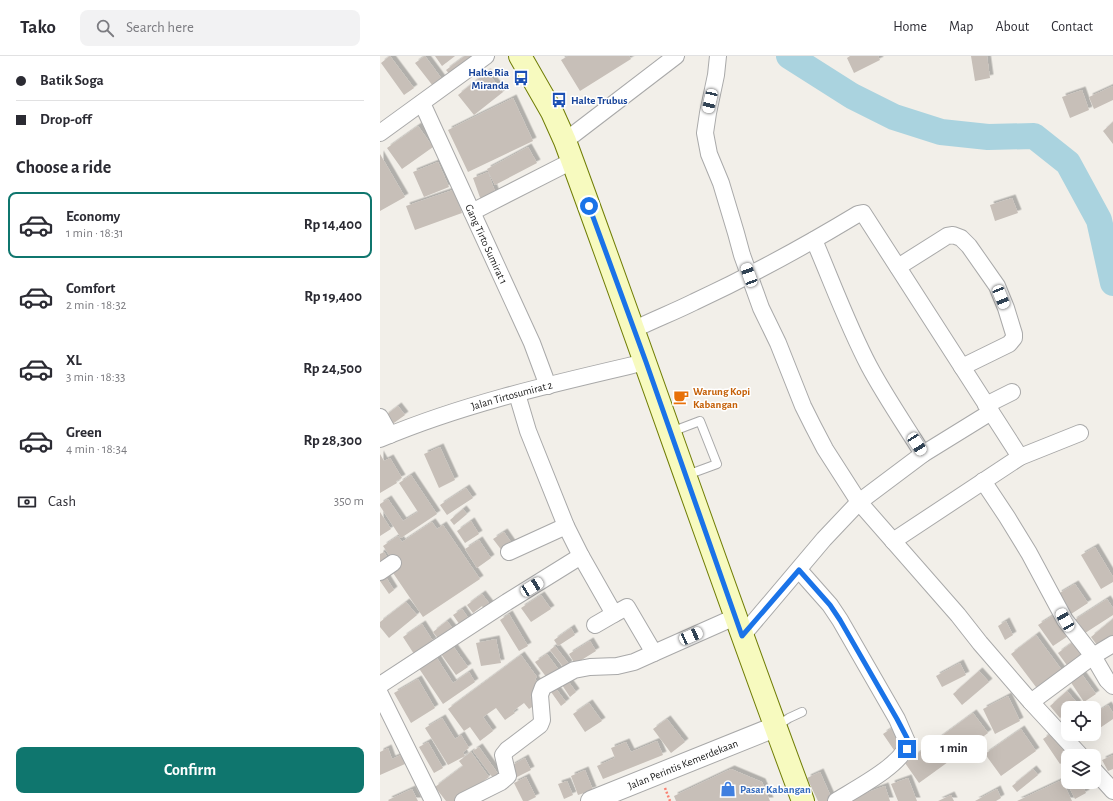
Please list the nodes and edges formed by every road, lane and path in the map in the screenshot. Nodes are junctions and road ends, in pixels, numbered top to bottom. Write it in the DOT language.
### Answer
graph roads {
  1 [pos="486,56"];
  2 [pos="520,56"];
  3 [pos="676,56"];
  4 [pos="718,56"];
  5 [pos="422,102"];
  6 [pos="380,133"];
  7 [pos="565,140"];
  8 [pos="572,161"];
  9 [pos="472,212"];
  10 [pos="814,240"];
  11 [pos="898,267"];
  12 [pos="749,275"];
  13 [pos="633,330"];
  14 [pos="646,362"];
  15 [pos="962,367"];
  16 [pos="548,386"];
  17 [pos="1012,392"];
  18 [pos="516,394"];
  19 [pos="988,408"];
  20 [pos="380,417"];
  21 [pos="670,432"];
  22 [pos="1080,433"];
  23 [pos="385,437"];
  24 [pos="923,454"];
  25 [pos="1020,457"];
  26 [pos="685,476"];
  27 [pos="983,482"];
  28 [pos="859,502"];
  29 [pos="566,526"];
  30 [pos="893,541"];
  31 [pos="509,552"];
  32 [pos="581,556"];
  33 [pos="799,570"];
  34 [pos="614,614"];
  35 [pos="595,625"];
  36 [pos="738,626"];
  37 [pos="1113,644"];
  38 [pos="654,653"];
  39 [pos="1093,656"];
  40 [pos="380,685"];
  41 [pos="1113,686"];
  42 [pos="380,694"];
  43 [pos="1031,702"];
  44 [pos="802,712"];
  45 [pos="776,727"];
  46 [pos="1075,749"];
  47 [pos="1101,778"];
  48 [pos="1113,791"];
  49 [pos="613,797"];
  50 [pos="433,801"];
  51 [pos="463,801"];
  52 [pos="591,801"];
  53 [pos="803,801"];
  54 [pos="836,801"];
  1 -- 5 [label="street"];
  2 -- 7 [label="main road"];
  3 -- 7 [label="street"];
  4 -- 12 [label="street"];
  5 -- 6 [label="street"];
  5 -- 9 [label="street, Gang Tirto Sumirat 1"];
  7 -- 8 [label="main road"];
  8 -- 9 [label="street"];
  8 -- 13 [label="main road"];
  9 -- 16 [label="street, Gang Tirto Sumirat 1"];
  10 -- 11 [label="street"];
  10 -- 12 [label="street"];
  10 -- 24 [label="street"];
  11 -- 15 [label="street"];
  11 -- 15 [label="street"];
  12 -- 13 [label="street"];
  12 -- 28 [label="street"];
  13 -- 14 [label="main road"];
  14 -- 16 [label="street, Jalan Tirtosumirat 2"];
  14 -- 21 [label="main road"];
  15 -- 19 [label="street"];
  16 -- 18 [label="street, Jalan Tirtosumirat 2"];
  17 -- 19 [label="street"];
  18 -- 23 [label="street, Jalan Tirtosumirat 2"];
  18 -- 29 [label="street"];
  19 -- 24 [label="street"];
  19 -- 25 [label="street"];
  20 -- 23 [label="street"];
  21 -- 26 [label="main road"];
  21 -- 26 [label="lane"];
  22 -- 25 [label="street"];
  24 -- 28 [label="street"];
  25 -- 27 [label="street"];
  26 -- 36 [label="main road"];
  27 -- 30 [label="street"];
  27 -- 39 [label="street"];
  28 -- 30 [label="street"];
  28 -- 33 [label="street"];
  29 -- 31 [label="street"];
  29 -- 32 [label="street"];
  30 -- 43 [label="street"];
  32 -- 34 [label="street"];
  32 -- 40 [label="street"];
  33 -- 36 [label="street"];
  33 -- 54 [label="street"];
  34 -- 35 [label="street"];
  34 -- 38 [label="street"];
  36 -- 38 [label="street"];
  36 -- 45 [label="main road"];
  37 -- 39 [label="street"];
  38 -- 51 [label="street"];
  39 -- 41 [label="street"];
  39 -- 43 [label="street"];
  42 -- 50 [label="street"];
  43 -- 46 [label="street"];
  44 -- 45 [label="lane"];
  45 -- 49 [label="street, Jalan Perintis Kemerdekaan"];
  45 -- 53 [label="main road"];
  47 -- 48 [label="street"];
  49 -- 52 [label="street, Jalan Perintis Kemerdekaan"];
}
